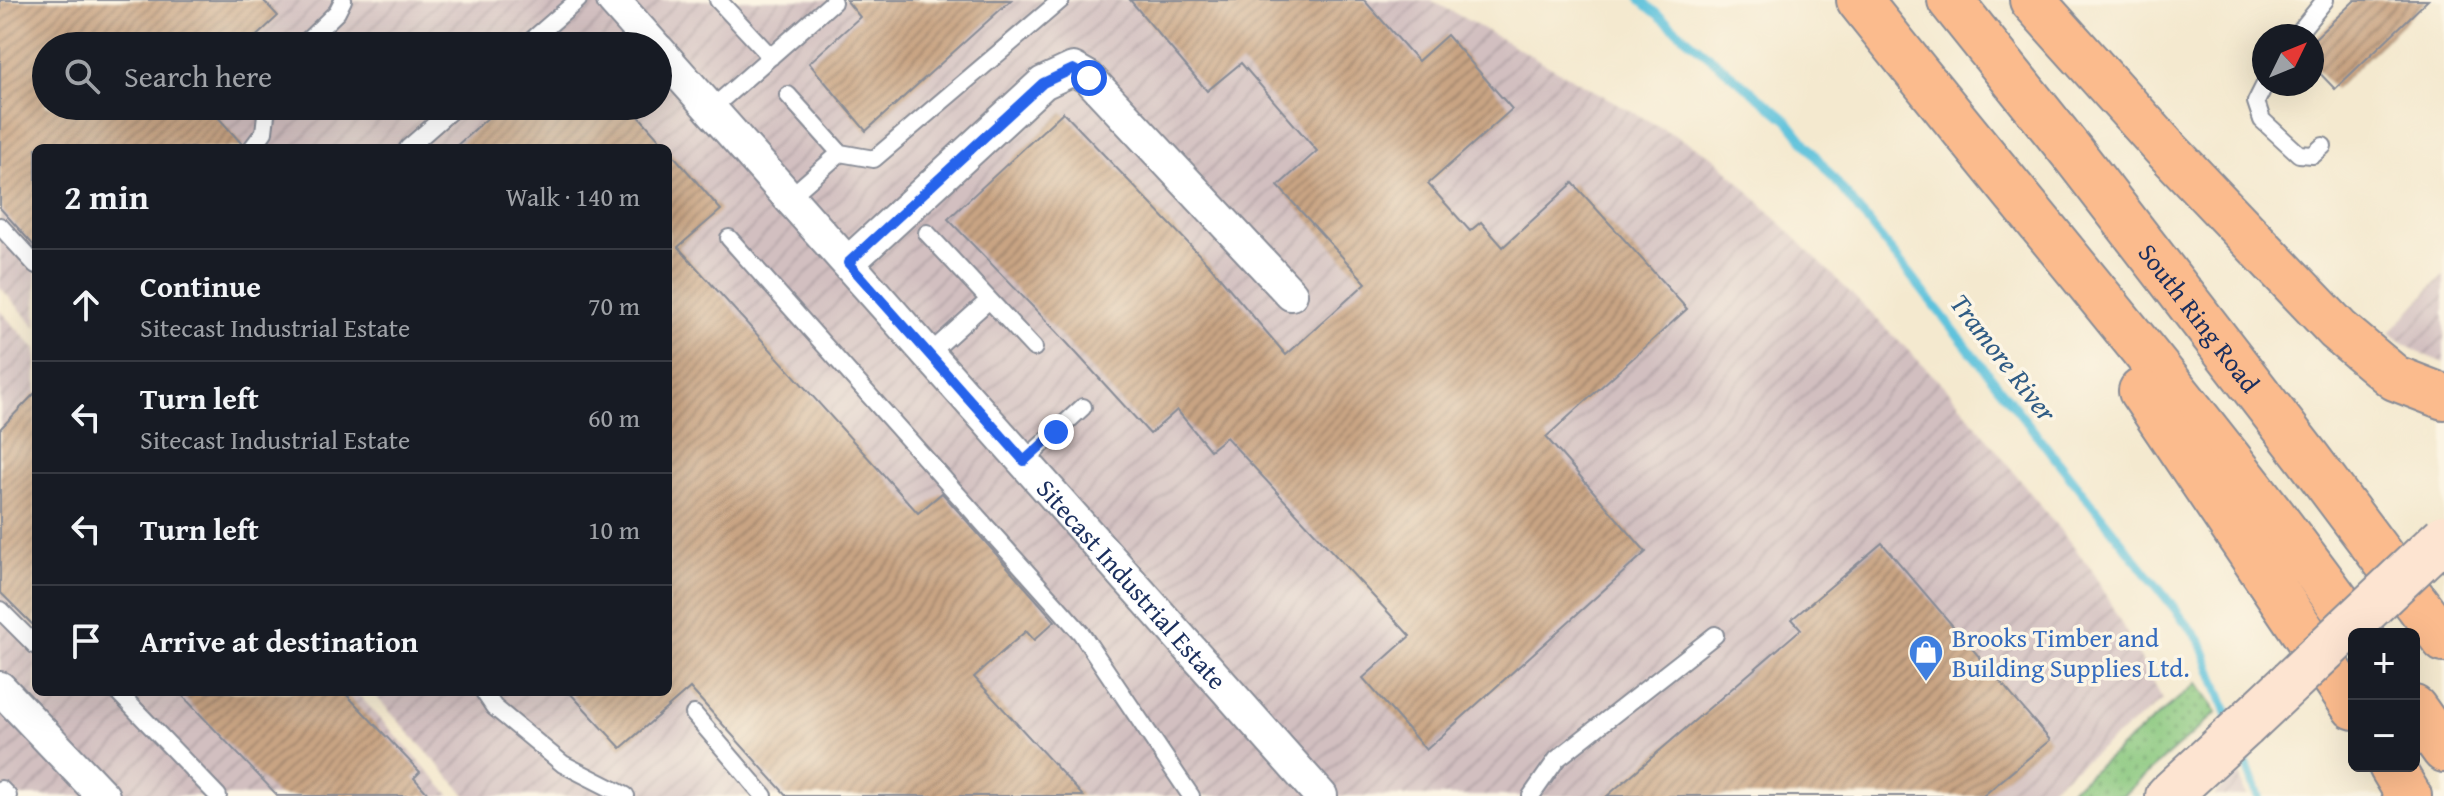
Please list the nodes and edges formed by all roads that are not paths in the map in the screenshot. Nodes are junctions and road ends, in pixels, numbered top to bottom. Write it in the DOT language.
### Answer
graph roads {
  1 [pos="343,0"];
  2 [pos="578,0"];
  3 [pos="613,0"];
  4 [pos="718,0"];
  5 [pos="1061,0"];
  6 [pos="1859,0"];
  7 [pos="1950,0"];
  8 [pos="2032,0"];
  9 [pos="2325,0"];
  10 [pos="833,2"];
  11 [pos="2306,24"];
  12 [pos="316,32"];
  13 [pos="541,32"];
  14 [pos="642,32"];
  15 [pos="771,57"];
  16 [pos="672,66"];
  17 [pos="788,95"];
  18 [pos="2259,96"];
  19 [pos="711,109"];
  20 [pos="265,120"];
  21 [pos="440,120"];
  22 [pos="255,144"];
  23 [pos="413,144"];
  24 [pos="1973,144"];
  25 [pos="2323,146"];
  26 [pos="840,153"];
  27 [pos="790,197"];
  28 [pos="0,226"];
  29 [pos="927,233"];
  30 [pos="729,238"];
  31 [pos="32,261"];
  32 [pos="848,263"];
  33 [pos="1291,294"];
  34 [pos="989,300"];
  35 [pos="1034,348"];
  36 [pos="929,354"];
  37 [pos="2444,397"];
  38 [pos="1083,407"];
  39 [pos="1024,461"];
  40 [pos="2444,537"];
  41 [pos="0,610"];
  42 [pos="2357,628"];
  43 [pos="1715,635"];
  44 [pos="2444,640"];
  45 [pos="32,642"];
  46 [pos="0,688"];
  47 [pos="122,696"];
  48 [pos="487,696"];
  49 [pos="2349,700"];
  50 [pos="12,710"];
  51 [pos="694,714"];
  52 [pos="2420,716"];
  53 [pos="2444,750"];
  54 [pos="2395,772"];
  55 [pos="103,796"];
  56 [pos="218,796"];
  57 [pos="626,796"];
  58 [pos="764,796"];
  59 [pos="1191,796"];
  60 [pos="1321,796"];
  61 [pos="1531,796"];
  62 [pos="2168,796"];
  63 [pos="2409,796"];
  1 -- 12 [label="lane"];
  2 -- 13 [label="lane"];
  3 -- 14 [label="street, Sitecast Industrial Estate"];
  4 -- 15 [label="lane"];
  5 -- 26 [label="lane"];
  6 -- 24 [label="highway"];
  7 -- 44 [label="highway, South Ring Road"];
  8 -- 37 [label="highway"];
  9 -- 11 [label="lane"];
  10 -- 15 [label="lane"];
  15 -- 19 [label="lane"];
  16 -- 19 [label="street, Sitecast Industrial Estate"];
  17 -- 26 [label="lane"];
  18 -- 25 [label="lane"];
  19 -- 27 [label="street, Sitecast Industrial Estate"];
  20 -- 22 [label="lane"];
  21 -- 23 [label="lane"];
  24 -- 42 [label="highway"];
  24 -- 49 [label="highway"];
  26 -- 27 [label="lane"];
  27 -- 32 [label="street, Sitecast Industrial Estate"];
  28 -- 31 [label="lane"];
  29 -- 34 [label="lane"];
  30 -- 59 [label="lane"];
  32 -- 33 [label="street"];
  32 -- 36 [label="street, Sitecast Industrial Estate"];
  34 -- 35 [label="lane"];
  34 -- 36 [label="lane"];
  36 -- 39 [label="street, Sitecast Industrial Estate"];
  38 -- 39 [label="lane"];
  39 -- 60 [label="street, Sitecast Industrial Estate"];
  40 -- 62 [label="street, bridge"];
  41 -- 45 [label="lane"];
  43 -- 61 [label="lane"];
  46 -- 50 [label="street"];
  47 -- 56 [label="lane"];
  48 -- 57 [label="lane"];
  50 -- 55 [label="street"];
  51 -- 58 [label="lane"];
  52 -- 53 [label="highway"];
  54 -- 63 [label="highway"];
}
